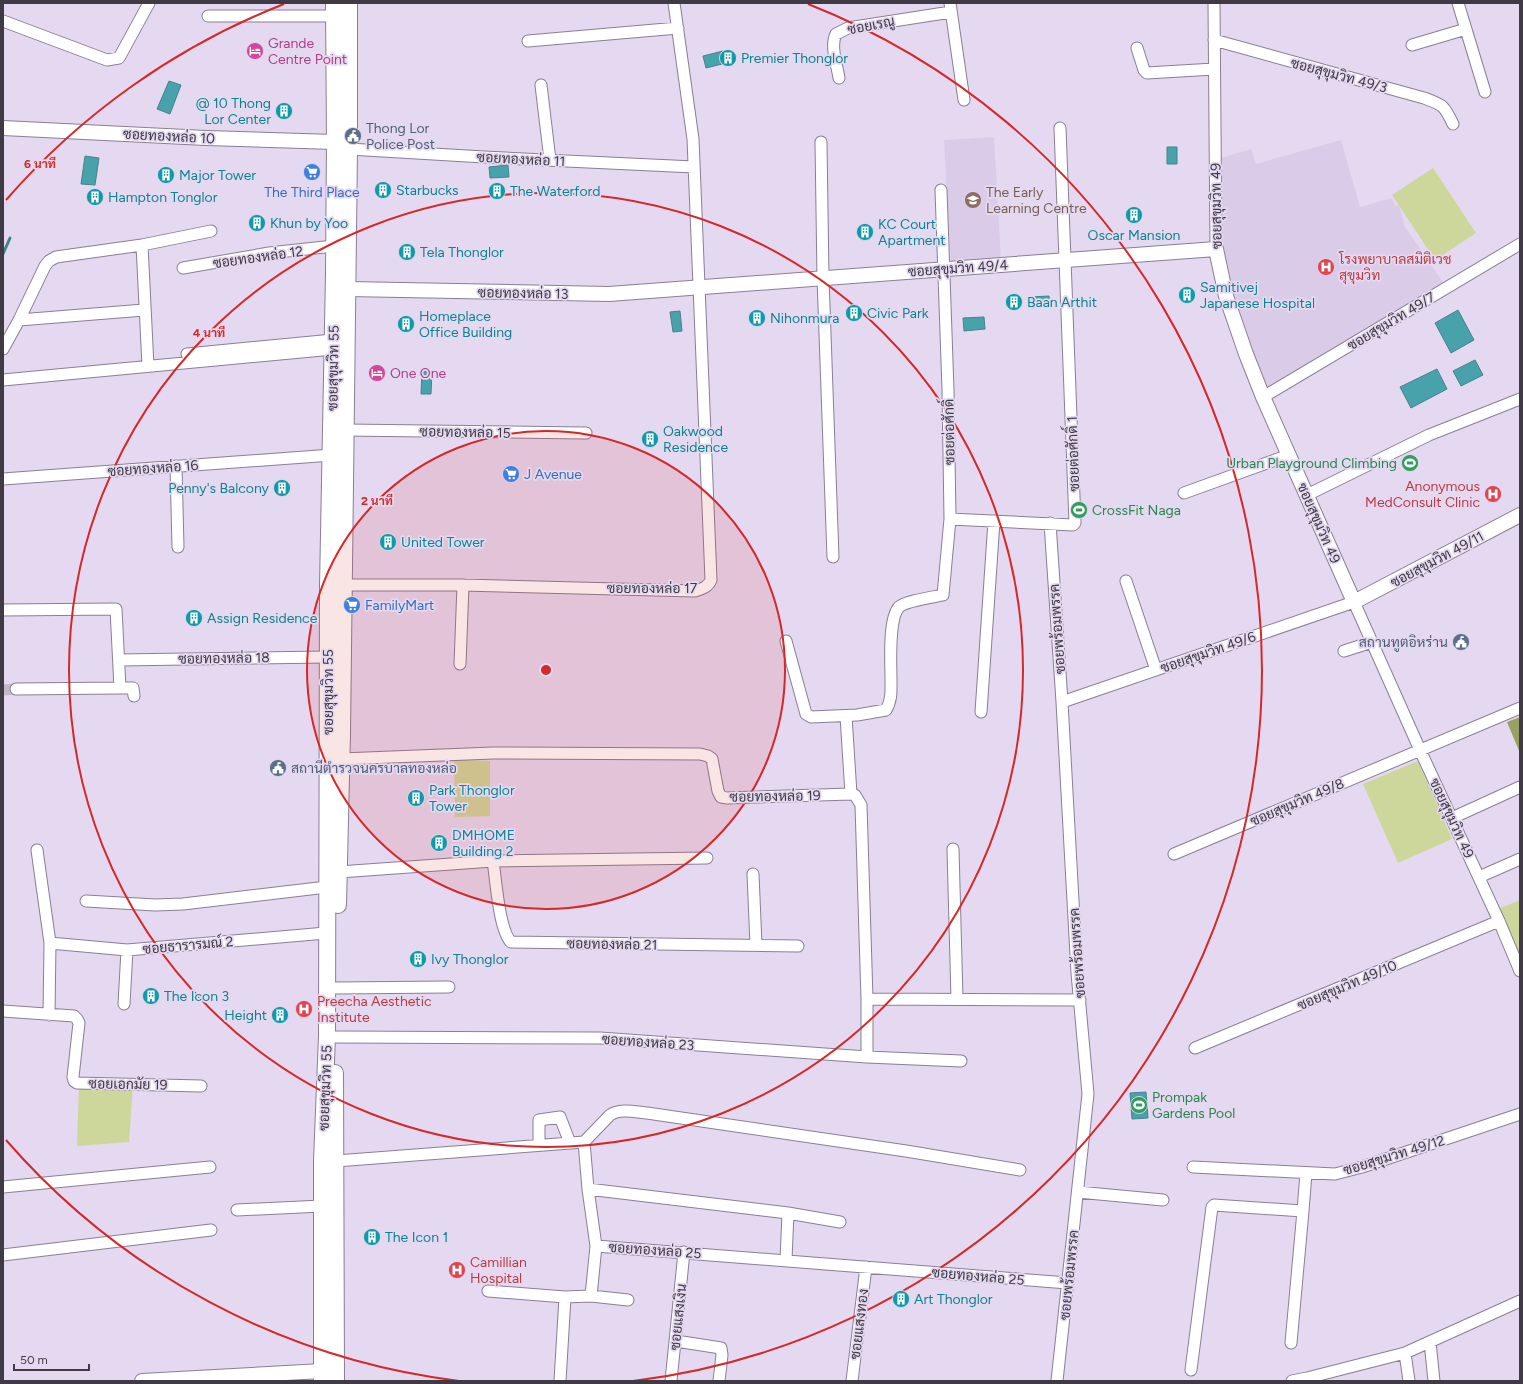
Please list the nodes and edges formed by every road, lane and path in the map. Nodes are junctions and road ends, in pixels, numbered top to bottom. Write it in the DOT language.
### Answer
graph roads {
  1 [pos="149,3"];
  2 [pos="349,3"];
  3 [pos="674,3"];
  4 [pos="1214,3"];
  5 [pos="1458,3"];
  6 [pos="951,7"];
  7 [pos="334,9"];
  8 [pos="208,16"];
  9 [pos="3,21"];
  10 [pos="678,28"];
  11 [pos="1466,29"];
  12 [pos="1214,40"];
  13 [pos="528,41"];
  14 [pos="1412,45"];
  15 [pos="1137,48"];
  16 [pos="1214,69"];
  17 [pos="839,78"];
  18 [pos="541,85"];
  19 [pos="1485,92"];
  20 [pos="964,100"];
  21 [pos="1453,124"];
  22 [pos="3,128"];
  23 [pos="1060,128"];
  24 [pos="821,142"];
  25 [pos="342,145"];
  26 [pos="550,160"];
  27 [pos="694,166"];
  28 [pos="941,190"];
  29 [pos="211,231"];
  30 [pos="1520,244"];
  31 [pos="142,245"];
  32 [pos="334,246"];
  33 [pos="1216,249"];
  34 [pos="1066,260"];
  35 [pos="184,268"];
  36 [pos="944,269"];
  37 [pos="823,278"];
  38 [pos="700,288"];
  39 [pos="340,290"];
  40 [pos="144,310"];
  41 [pos="19,320"];
  42 [pos="333,344"];
  43 [pos="3,349"];
  44 [pos="187,354"];
  45 [pos="148,366"];
  46 [pos="3,380"];
  47 [pos="1263,397"];
  48 [pos="1520,398"];
  49 [pos="338,430"];
  50 [pos="586,433"];
  51 [pos="338,455"];
  52 [pos="1289,455"];
  53 [pos="176,466"];
  54 [pos="3,479"];
  55 [pos="1184,494"];
  56 [pos="1306,495"];
  57 [pos="1520,515"];
  58 [pos="950,519"];
  59 [pos="994,520"];
  60 [pos="1050,523"];
  61 [pos="178,548"];
  62 [pos="833,557"];
  63 [pos="1126,581"];
  64 [pos="463,585"];
  65 [pos="336,586"];
  66 [pos="1354,602"];
  67 [pos="3,610"];
  68 [pos="786,641"];
  69 [pos="1372,642"];
  70 [pos="1344,651"];
  71 [pos="335,657"];
  72 [pos="119,660"];
  73 [pos="460,664"];
  74 [pos="1156,670"];
  75 [pos="120,688"];
  76 [pos="16,689"];
  77 [pos="134,696"];
  78 [pos="1062,702"];
  79 [pos="1520,708"];
  80 [pos="981,712"];
  81 [pos="846,716"];
  82 [pos="1420,750"];
  83 [pos="335,759"];
  84 [pos="1520,787"];
  85 [pos="851,794"];
  86 [pos="1452,818"];
  87 [pos="953,849"];
  88 [pos="37,850"];
  89 [pos="1174,854"];
  90 [pos="707,858"];
  91 [pos="1520,860"];
  92 [pos="493,861"];
  93 [pos="753,874"];
  94 [pos="331,877"];
  95 [pos="1479,877"];
  96 [pos="86,901"];
  97 [pos="1499,922"];
  98 [pos="332,933"];
  99 [pos="50,943"];
  100 [pos="756,945"];
  101 [pos="798,946"];
  102 [pos="127,950"];
  103 [pos="1520,971"];
  104 [pos="449,987"];
  105 [pos="336,988"];
  106 [pos="867,999"];
  107 [pos="957,999"];
  108 [pos="1080,1000"];
  109 [pos="124,1004"];
  110 [pos="3,1011"];
  111 [pos="49,1015"];
  112 [pos="331,1037"];
  113 [pos="1195,1048"];
  114 [pos="867,1057"];
  115 [pos="961,1062"];
  116 [pos="201,1086"];
  117 [pos="1520,1114"];
  118 [pos="584,1142"];
  119 [pos="570,1143"];
  120 [pos="539,1145"];
  121 [pos="329,1161"];
  122 [pos="210,1167"];
  123 [pos="1193,1167"];
  124 [pos="1020,1170"];
  125 [pos="1306,1173"];
  126 [pos="3,1187"];
  127 [pos="588,1189"];
  128 [pos="1078,1192"];
  129 [pos="1163,1200"];
  130 [pos="322,1206"];
  131 [pos="237,1210"];
  132 [pos="1303,1211"];
  133 [pos="788,1213"];
  134 [pos="840,1222"];
  135 [pos="211,1230"];
  136 [pos="596,1246"];
  137 [pos="684,1252"];
  138 [pos="3,1255"];
  139 [pos="786,1260"];
  140 [pos="866,1267"];
  141 [pos="1068,1284"];
  142 [pos="488,1290"];
  143 [pos="329,1295"];
  144 [pos="591,1296"];
  145 [pos="565,1297"];
  146 [pos="628,1300"];
  147 [pos="1520,1301"];
  148 [pos="676,1341"];
  149 [pos="1430,1342"];
  150 [pos="1292,1343"];
  151 [pos="1405,1353"];
  152 [pos="1191,1370"];
  153 [pos="322,1376"];
  154 [pos="1307,1380"];
  155 [pos="142,1381"];
  156 [pos="336,1381"];
  157 [pos="560,1381"];
  158 [pos="671,1381"];
  159 [pos="719,1381"];
  160 [pos="852,1381"];
  161 [pos="1057,1381"];
  162 [pos="1292,1381"];
  163 [pos="1409,1381"];
  164 [pos="1434,1381"];
  1 -- 9 [label="street"];
  2 -- 25 [label="main road, ซอยสุขุมวิท 55"];
  3 -- 10 [label="street"];
  4 -- 12 [label="street, ซอยสุขุมวิท 49"];
  5 -- 11 [label="street"];
  6 -- 17 [label="street, ซอยเรณู"];
  6 -- 20 [label="street"];
  7 -- 8 [label="street"];
  7 -- 25 [label="main road, ซอยสุขุมวิท 55"];
  10 -- 13 [label="street"];
  10 -- 27 [label="street"];
  11 -- 14 [label="street"];
  11 -- 19 [label="street"];
  12 -- 16 [label="street, ซอยสุขุมวิท 49"];
  12 -- 21 [label="street, ซอยสุขุมวิท 49/3"];
  15 -- 16 [label="street"];
  16 -- 33 [label="street, ซอยสุขุมวิท 49"];
  18 -- 26 [label="street"];
  22 -- 25 [label="street, ซอยทองหล่อ 10"];
  23 -- 34 [label="street"];
  24 -- 37 [label="street"];
  25 -- 26 [label="street, ซอยทองหล่อ 11"];
  25 -- 32 [label="main road, ซอยสุขุมวิท 55"];
  25 -- 39 [label="main road, ซอยสุขุมวิท 55"];
  26 -- 27 [label="street, ซอยทองหล่อ 11"];
  27 -- 38 [label="street"];
  28 -- 36 [label="street, ซอยต่อศักดิ์"];
  29 -- 31 [label="street"];
  30 -- 47 [label="street, ซอยสุขุมวิท 49/7"];
  31 -- 40 [label="street"];
  31 -- 41 [label="street"];
  32 -- 35 [label="street, ซอยทองหล่อ 12"];
  32 -- 39 [label="main road, ซอยสุขุมวิท 55"];
  33 -- 34 [label="street, ซอยสุขุมวิท 49/4"];
  33 -- 47 [label="street, ซอยสุขุมวิท 49"];
  34 -- 36 [label="street, ซอยสุขุมวิท 49/4"];
  34 -- 60 [label="street, ซอยต่อศักดิ์ 1"];
  36 -- 37 [label="street, ซอยสุขุมวิท 49/4"];
  36 -- 58 [label="street, ซอยต่อศักดิ์"];
  37 -- 38 [label="street, ซอยสุขุมวิท 49/4"];
  37 -- 62 [label="street"];
  38 -- 39 [label="street, ซอยทองหล่อ 13"];
  38 -- 64 [label="street, ซอยทองหล่อ 17"];
  39 -- 42 [label="main road, ซอยสุขุมวิท 55"];
  39 -- 49 [label="main road, ซอยสุขุมวิท 55"];
  40 -- 41 [label="street"];
  40 -- 45 [label="street"];
  41 -- 43 [label="street"];
  42 -- 44 [label="street"];
  42 -- 45 [label="street"];
  42 -- 49 [label="main road, ซอยสุขุมวิท 55"];
  45 -- 46 [label="street"];
  47 -- 52 [label="street, ซอยสุขุมวิท 49"];
  48 -- 56 [label="street"];
  49 -- 50 [label="street, ซอยทองหล่อ 15"];
  49 -- 51 [label="main road, ซอยสุขุมวิท 55"];
  51 -- 53 [label="street, ซอยทองหล่อ 16"];
  51 -- 65 [label="main road, ซอยสุขุมวิท 55"];
  52 -- 55 [label="street"];
  52 -- 56 [label="street, ซอยสุขุมวิท 49"];
  53 -- 54 [label="street, ซอยทองหล่อ 16"];
  53 -- 61 [label="street"];
  56 -- 66 [label="street, ซอยสุขุมวิท 49"];
  57 -- 66 [label="street, ซอยสุขุมวิท 49/11"];
  58 -- 59 [label="street, ซอยต่อศักดิ์ 1"];
  58 -- 81 [label="street, ซอยต่อศักดิ์"];
  59 -- 60 [label="street, ซอยต่อศักดิ์ 1"];
  59 -- 80 [label="street"];
  60 -- 78 [label="street, ซอยพร้อมพรรค"];
  63 -- 74 [label="street"];
  64 -- 65 [label="street, ซอยทองหล่อ 17"];
  64 -- 73 [label="street"];
  65 -- 71 [label="main road, ซอยสุขุมวิท 55"];
  66 -- 69 [label="street, ซอยสุขุมวิท 49"];
  66 -- 74 [label="street, ซอยสุขุมวิท 49/6"];
  67 -- 72 [label="street"];
  68 -- 81 [label="street"];
  69 -- 70 [label="street"];
  69 -- 82 [label="street, ซอยสุขุมวิท 49"];
  71 -- 72 [label="street, ซอยทองหล่อ 18"];
  71 -- 83 [label="main road, ซอยสุขุมวิท 55"];
  72 -- 75 [label="street"];
  74 -- 78 [label="street, ซอยสุขุมวิท 49/6"];
  75 -- 76 [label="street"];
  75 -- 77 [label="street"];
  78 -- 108 [label="street, ซอยพร้อมพรรค"];
  79 -- 82 [label="street, ซอยสุขุมวิท 49/8"];
  81 -- 85 [label="street"];
  82 -- 86 [label="street, ซอยสุขุมวิท 49"];
  82 -- 89 [label="street, ซอยสุขุมวิท 49/8"];
  83 -- 85 [label="street, ซอยทองหล่อ 19"];
  83 -- 94 [label="main road, ซอยสุขุมวิท 55"];
  84 -- 86 [label="street"];
  85 -- 106 [label="street"];
  86 -- 95 [label="street, ซอยสุขุมวิท 49"];
  87 -- 107 [label="street"];
  88 -- 99 [label="street"];
  90 -- 92 [label="street"];
  91 -- 95 [label="street"];
  92 -- 94 [label="street"];
  92 -- 100 [label="street, ซอยทองหล่อ 21"];
  93 -- 100 [label="street"];
  94 -- 96 [label="street"];
  94 -- 98 [label="main road, ซอยสุขุมวิท 55"];
  95 -- 97 [label="street, ซอยสุขุมวิท 49"];
  97 -- 103 [label="street, ซอยสุขุมวิท 49"];
  97 -- 113 [label="street, ซอยสุขุมวิท 49/10"];
  98 -- 102 [label="street, ซอยธารารมณ์ 2"];
  98 -- 105 [label="main road, ซอยสุขุมวิท 55"];
  98 -- 112 [label="main road, ซอยสุขุมวิท 55"];
  99 -- 102 [label="street, ซอยธารารมณ์ 2"];
  99 -- 111 [label="street"];
  100 -- 101 [label="street, ซอยทองหล่อ 21"];
  102 -- 109 [label="street"];
  104 -- 105 [label="street"];
  105 -- 112 [label="main road, ซอยสุขุมวิท 55"];
  106 -- 107 [label="street"];
  106 -- 114 [label="street"];
  107 -- 108 [label="street"];
  108 -- 128 [label="street, ซอยพร้อมพรรค"];
  110 -- 111 [label="street, ซอยเอกมัย 19"];
  111 -- 116 [label="street, ซอยเอกมัย 19"];
  112 -- 114 [label="street, ซอยทองหล่อ 23"];
  112 -- 121 [label="main road, ซอยสุขุมวิท 55"];
  114 -- 115 [label="street, ซอยทองหล่อ 23"];
  117 -- 125 [label="street, ซอยสุขุมวิท 49/12"];
  118 -- 119 [label="street"];
  118 -- 124 [label="street"];
  118 -- 127 [label="street, ซอยทองหล่อ 25"];
  119 -- 120 [label="street"];
  119 -- 120 [label="street"];
  120 -- 121 [label="street"];
  121 -- 130 [label="main road, ซอยสุขุมวิท 55"];
  121 -- 143 [label="main road, ซอยสุขุมวิท 55"];
  122 -- 126 [label="street"];
  123 -- 125 [label="street, ซอยสุขุมวิท 49/12"];
  125 -- 132 [label="street"];
  127 -- 133 [label="street"];
  127 -- 136 [label="street, ซอยทองหล่อ 25"];
  128 -- 129 [label="street"];
  128 -- 141 [label="street, ซอยพร้อมพรรค"];
  130 -- 131 [label="street"];
  130 -- 143 [label="main road, ซอยสุขุมวิท 55"];
  132 -- 150 [label="street"];
  132 -- 152 [label="street"];
  133 -- 134 [label="street"];
  133 -- 139 [label="street"];
  135 -- 138 [label="street"];
  136 -- 137 [label="street, ซอยทองหล่อ 25"];
  136 -- 144 [label="street"];
  137 -- 139 [label="street, ซอยทองหล่อ 25"];
  137 -- 148 [label="street, ซอยแสงเงิน"];
  139 -- 140 [label="street, ซอยทองหล่อ 25"];
  140 -- 141 [label="street, ซอยทองหล่อ 25"];
  140 -- 160 [label="street, ซอยแสงทอง"];
  141 -- 161 [label="street, ซอยพร้อมพรรค"];
  142 -- 145 [label="street"];
  143 -- 153 [label="main road, ซอยสุขุมวิท 55"];
  143 -- 156 [label="main road, ซอยสุขุมวิท 55"];
  144 -- 145 [label="street"];
  144 -- 146 [label="street"];
  145 -- 157 [label="street"];
  147 -- 149 [label="street"];
  148 -- 158 [label="street, ซอยแสงเงิน"];
  148 -- 159 [label="street"];
  149 -- 151 [label="street"];
  149 -- 164 [label="street"];
  151 -- 154 [label="street"];
  151 -- 163 [label="street"];
  153 -- 155 [label="street"];
  154 -- 162 [label="street"];
}
